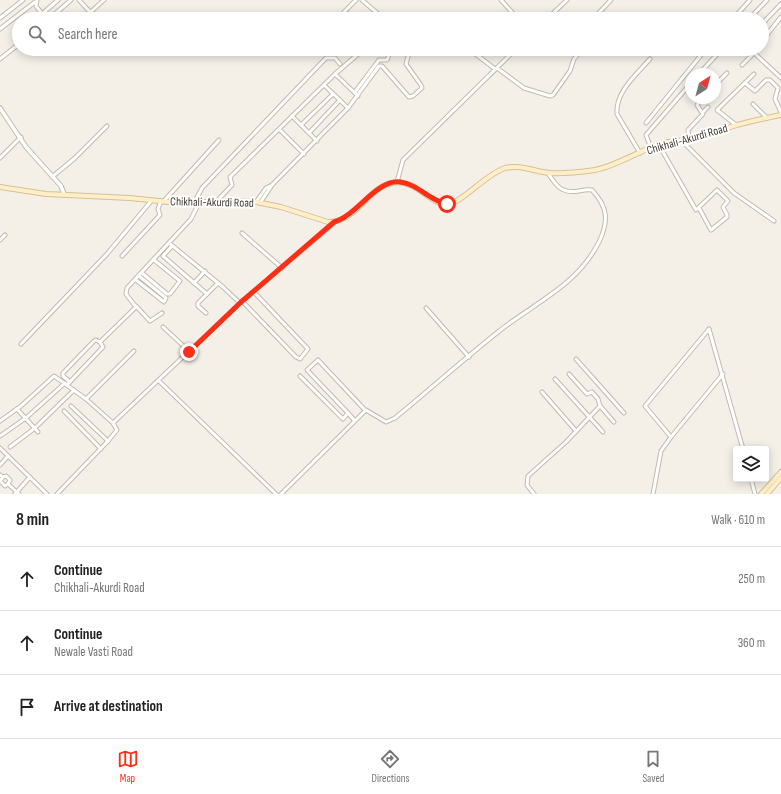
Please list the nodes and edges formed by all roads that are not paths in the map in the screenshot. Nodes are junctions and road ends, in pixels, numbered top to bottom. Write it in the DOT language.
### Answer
graph roads {
  1 [pos="23,0"];
  2 [pos="58,0"];
  3 [pos="71,0"];
  4 [pos="79,0"];
  5 [pos="104,0"];
  6 [pos="356,0"];
  7 [pos="362,0"];
  8 [pos="501,0"];
  9 [pos="567,0"];
  10 [pos="611,0"];
  11 [pos="750,0"];
  12 [pos="767,0"];
  13 [pos="36,1"];
  14 [pos="781,4"];
  15 [pos="22,12"];
  16 [pos="40,12"];
  17 [pos="44,12"];
  18 [pos="56,12"];
  19 [pos="90,12"];
  20 [pos="344,12"];
  21 [pos="376,12"];
  22 [pos="512,12"];
  23 [pos="554,12"];
  24 [pos="600,12"];
  25 [pos="739,12"];
  26 [pos="756,12"];
  27 [pos="769,17"];
  28 [pos="781,17"];
  29 [pos="0,18"];
  30 [pos="12,20"];
  31 [pos="0,29"];
  32 [pos="769,32"];
  33 [pos="12,50"];
  34 [pos="356,56"];
  35 [pos="388,56"];
  36 [pos="408,56"];
  37 [pos="478,56"];
  38 [pos="509,56"];
  39 [pos="576,56"];
  40 [pos="700,56"];
  41 [pos="716,56"];
  42 [pos="749,56"];
  43 [pos="758,56"];
  44 [pos="0,59"];
  45 [pos="650,59"];
  46 [pos="340,64"];
  47 [pos="742,65"];
  48 [pos="705,68"];
  49 [pos="496,69"];
  50 [pos="727,73"];
  51 [pos="335,74"];
  52 [pos="754,74"];
  53 [pos="780,76"];
  54 [pos="721,79"];
  55 [pos="745,83"];
  56 [pos="324,85"];
  57 [pos="685,90"];
  58 [pos="355,92"];
  59 [pos="333,94"];
  60 [pos="358,96"];
  61 [pos="340,100"];
  62 [pos="698,104"];
  63 [pos="753,104"];
  64 [pos="708,107"];
  65 [pos="0,108"];
  66 [pos="348,108"];
  67 [pos="703,112"];
  68 [pos="781,112"];
  69 [pos="781,115"];
  70 [pos="292,116"];
  71 [pos="768,118"];
  72 [pos="646,123"];
  73 [pos="301,125"];
  74 [pos="736,125"];
  75 [pos="107,126"];
  76 [pos="279,129"];
  77 [pos="309,133"];
  78 [pos="21,137"];
  79 [pos="689,139"];
  80 [pos="219,140"];
  81 [pos="317,141"];
  82 [pos="682,141"];
  83 [pos="659,145"];
  84 [pos="651,148"];
  85 [pos="640,152"];
  86 [pos="304,154"];
  87 [pos="0,158"];
  88 [pos="548,173"];
  89 [pos="52,177"];
  90 [pos="397,182"];
  91 [pos="0,186"];
  92 [pos="64,194"];
  93 [pos="152,200"];
  94 [pos="162,202"];
  95 [pos="199,202"];
  96 [pos="216,202"];
  97 [pos="194,203"];
  98 [pos="258,203"];
  99 [pos="698,208"];
  100 [pos="774,221"];
  101 [pos="334,222"];
  102 [pos="242,233"];
  103 [pos="5,235"];
  104 [pos="0,240"];
  105 [pos="169,243"];
  106 [pos="172,246"];
  107 [pos="122,256"];
  108 [pos="154,260"];
  109 [pos="282,268"];
  110 [pos="205,271"];
  111 [pos="141,275"];
  112 [pos="136,280"];
  113 [pos="218,282"];
  114 [pos="194,283"];
  115 [pos="254,292"];
  116 [pos="207,294"];
  117 [pos="242,302"];
  118 [pos="136,306"];
  119 [pos="426,308"];
  120 [pos="162,313"];
  121 [pos="206,313"];
  122 [pos="163,327"];
  123 [pos="100,342"];
  124 [pos="21,344"];
  125 [pos="134,350"];
  126 [pos="189,352"];
  127 [pos="469,357"];
  128 [pos="576,360"];
  129 [pos="569,374"];
  130 [pos="723,374"];
  131 [pos="300,376"];
  132 [pos="555,379"];
  133 [pos="159,381"];
  134 [pos="67,383"];
  135 [pos="74,390"];
  136 [pos="542,392"];
  137 [pos="86,399"];
  138 [pos="71,406"];
  139 [pos="600,406"];
  140 [pos="18,409"];
  141 [pos="365,410"];
  142 [pos="64,411"];
  143 [pos="624,413"];
  144 [pos="348,414"];
  145 [pos="26,418"];
  146 [pos="590,418"];
  147 [pos="343,419"];
  148 [pos="354,420"];
  149 [pos="0,421"];
  150 [pos="614,422"];
  151 [pos="113,424"];
  152 [pos="349,426"];
  153 [pos="35,428"];
  154 [pos="576,431"];
  155 [pos="38,432"];
  156 [pos="603,432"];
  157 [pos="0,436"];
  158 [pos="670,437"];
  159 [pos="108,441"];
  160 [pos="742,446"];
  161 [pos="10,447"];
  162 [pos="0,448"];
  163 [pos="101,449"];
  164 [pos="8,456"];
  165 [pos="0,465"];
  166 [pos="781,472"];
  167 [pos="1,476"];
  168 [pos="30,477"];
  169 [pos="781,478"];
  170 [pos="752,482"];
  171 [pos="17,493"];
  172 [pos="48,494"];
  173 [pos="57,494"];
  174 [pos="276,494"];
  175 [pos="281,494"];
  176 [pos="534,494"];
  177 [pos="653,494"];
  178 [pos="755,494"];
  179 [pos="761,494"];
  180 [pos="767,494"];
  1 -- 29 [label="street"];
  2 -- 17 [label="street"];
  3 -- 18 [label="street"];
  4 -- 19 [label="street"];
  5 -- 19 [label="street"];
  6 -- 20 [label="street"];
  7 -- 21 [label="street"];
  8 -- 22 [label="street"];
  9 -- 23 [label="street"];
  10 -- 24 [label="street"];
  11 -- 25 [label="street"];
  12 -- 26 [label="street"];
  13 -- 15 [label="street"];
  13 -- 16 [label="street"];
  14 -- 27 [label="street"];
  28 -- 32 [label="street"];
  30 -- 31 [label="street"];
  33 -- 44 [label="street"];
  34 -- 51 [label="street"];
  35 -- 58 [label="street"];
  36 -- 60 [label="street"];
  37 -- 49 [label="street"];
  38 -- 49 [label="street"];
  39 -- 49 [label="street"];
  40 -- 72 [label="street"];
  41 -- 48 [label="street"];
  42 -- 47 [label="street"];
  43 -- 53 [label="street"];
  45 -- 85 [label="street"];
  46 -- 97 [label="street"];
  49 -- 90 [label="street"];
  50 -- 54 [label="street"];
  51 -- 56 [label="street"];
  51 -- 58 [label="street"];
  52 -- 55 [label="street"];
  55 -- 68 [label="street"];
  55 -- 74 [label="street"];
  56 -- 59 [label="street"];
  56 -- 70 [label="street"];
  57 -- 84 [label="street"];
  58 -- 60 [label="street"];
  59 -- 61 [label="street"];
  59 -- 73 [label="street"];
  60 -- 66 [label="street"];
  61 -- 66 [label="street"];
  61 -- 77 [label="street"];
  62 -- 67 [label="street"];
  63 -- 71 [label="street"];
  64 -- 67 [label="street"];
  65 -- 78 [label="street"];
  66 -- 81 [label="street"];
  67 -- 79 [label="street"];
  69 -- 71 [label="main road, Chikhali-Akurdi Road"];
  70 -- 73 [label="street"];
  70 -- 76 [label="street"];
  71 -- 74 [label="main road, Chikhali-Akurdi Road"];
  73 -- 77 [label="street"];
  74 -- 79 [label="main road, Chikhali-Akurdi Road"];
  75 -- 89 [label="street"];
  76 -- 86 [label="street"];
  76 -- 96 [label="street"];
  77 -- 81 [label="street"];
  78 -- 87 [label="street"];
  78 -- 89 [label="street"];
  79 -- 82 [label="main road, Chikhali-Akurdi Road"];
  80 -- 94 [label="street"];
  81 -- 86 [label="street"];
  82 -- 83 [label="main road, Chikhali-Akurdi Road"];
  82 -- 100 [label="street"];
  83 -- 84 [label="main road, Chikhali-Akurdi Road"];
  83 -- 99 [label="street"];
  84 -- 85 [label="main road, Chikhali-Akurdi Road"];
  85 -- 88 [label="main road, Chikhali-Akurdi Road"];
  86 -- 98 [label="street"];
  88 -- 90 [label="main road"];
  88 -- 127 [label="street"];
  89 -- 92 [label="street"];
  90 -- 101 [label="main road"];
  91 -- 92 [label="main road, Chikhali-Akurdi Road"];
  92 -- 93 [label="main road, Chikhali-Akurdi Road"];
  93 -- 94 [label="main road, Chikhali-Akurdi Road"];
  93 -- 124 [label="street"];
  94 -- 97 [label="main road, Chikhali-Akurdi Road"];
  94 -- 107 [label="street"];
  95 -- 96 [label="main road, Chikhali-Akurdi Road"];
  95 -- 97 [label="main road, Chikhali-Akurdi Road"];
  95 -- 105 [label="street"];
  96 -- 98 [label="main road, Chikhali-Akurdi Road"];
  98 -- 101 [label="main road, Chikhali-Akurdi Road"];
  99 -- 99 [label="street"];
  101 -- 109 [label="street"];
  102 -- 109 [label="street"];
  103 -- 104 [label="street"];
  105 -- 106 [label="street"];
  105 -- 108 [label="street"];
  106 -- 110 [label="street"];
  106 -- 114 [label="street"];
  108 -- 111 [label="street"];
  108 -- 111 [label="street"];
  109 -- 115 [label="street"];
  110 -- 113 [label="street"];
  110 -- 114 [label="street"];
  111 -- 112 [label="street"];
  111 -- 112 [label="street"];
  112 -- 118 [label="street"];
  113 -- 116 [label="street"];
  113 -- 117 [label="street"];
  114 -- 116 [label="street"];
  115 -- 117 [label="street"];
  115 -- 117 [label="street"];
  116 -- 121 [label="street"];
  117 -- 126 [label="street"];
  118 -- 120 [label="street"];
  118 -- 123 [label="street"];
  119 -- 127 [label="street"];
  122 -- 126 [label="street"];
  123 -- 134 [label="street"];
  123 -- 134 [label="street"];
  125 -- 137 [label="street"];
  126 -- 133 [label="street"];
  127 -- 141 [label="street"];
  128 -- 143 [label="street"];
  129 -- 139 [label="street"];
  130 -- 158 [label="street"];
  130 -- 158 [label="street"];
  130 -- 160 [label="street"];
  131 -- 147 [label="street"];
  132 -- 146 [label="street"];
  133 -- 151 [label="street"];
  133 -- 174 [label="street"];
  134 -- 135 [label="street"];
  134 -- 140 [label="street"];
  134 -- 145 [label="street"];
  135 -- 137 [label="street"];
  135 -- 153 [label="street"];
  136 -- 154 [label="street"];
  137 -- 151 [label="street"];
  138 -- 159 [label="street"];
  139 -- 146 [label="street"];
  139 -- 150 [label="street"];
  140 -- 145 [label="street"];
  140 -- 149 [label="street"];
  141 -- 144 [label="street"];
  141 -- 148 [label="street"];
  142 -- 163 [label="street"];
  144 -- 147 [label="street"];
  144 -- 148 [label="street"];
  145 -- 153 [label="street"];
  145 -- 157 [label="street"];
  146 -- 154 [label="street"];
  146 -- 156 [label="street"];
  147 -- 152 [label="street"];
  148 -- 152 [label="street"];
  151 -- 159 [label="street"];
  152 -- 175 [label="street"];
  153 -- 155 [label="street"];
  153 -- 161 [label="street"];
  154 -- 176 [label="street"];
  158 -- 177 [label="street"];
  159 -- 163 [label="street"];
  162 -- 164 [label="street"];
  163 -- 173 [label="street"];
  164 -- 165 [label="street"];
  164 -- 168 [label="street"];
  166 -- 179 [label="main road"];
  167 -- 171 [label="street"];
  168 -- 171 [label="street"];
  168 -- 172 [label="street"];
  169 -- 180 [label="main road"];
  170 -- 178 [label="street"];
}
